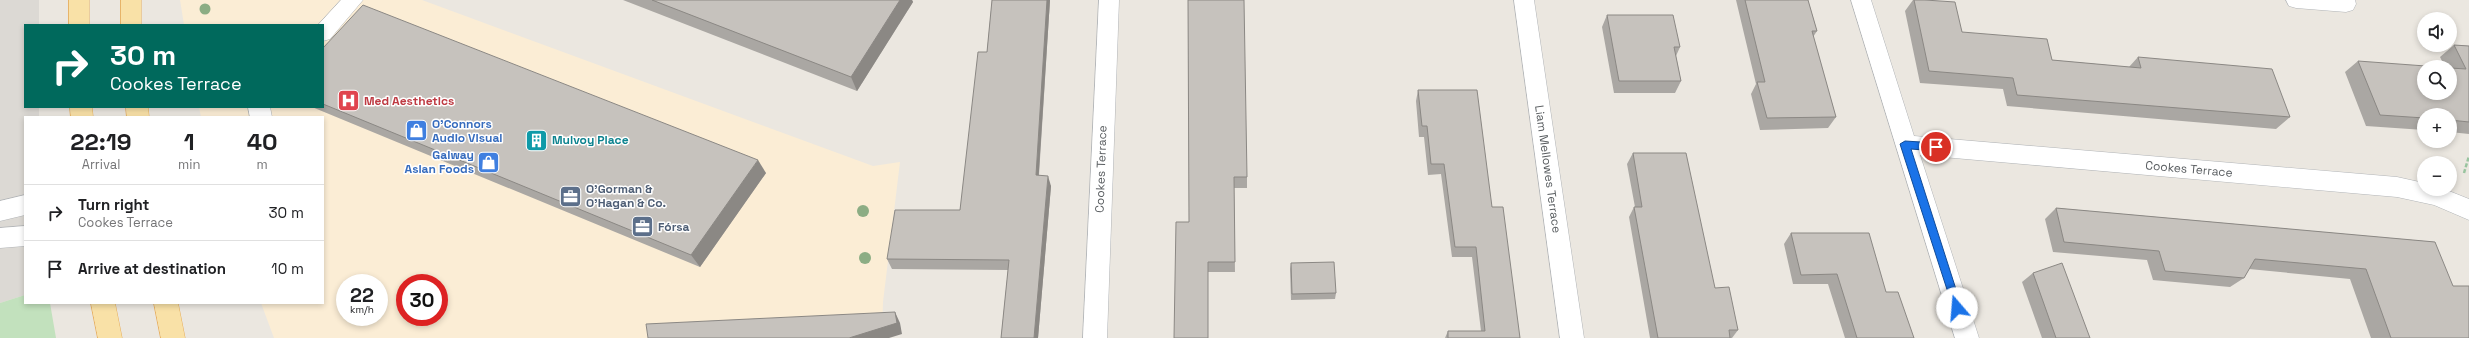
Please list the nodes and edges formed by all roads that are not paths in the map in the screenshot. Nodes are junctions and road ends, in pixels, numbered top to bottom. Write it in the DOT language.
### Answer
graph roads {
  1 [pos="79,0"];
  2 [pos="131,0"];
  3 [pos="353,0"];
  4 [pos="1109,0"];
  5 [pos="1524,0"];
  6 [pos="1861,0"];
  7 [pos="2296,0"];
  8 [pos="2345,0"];
  9 [pos="79,24"];
  10 [pos="131,24"];
  11 [pos="324,32"];
  12 [pos="1905,144"];
  13 [pos="24,205"];
  14 [pos="2469,210"];
  15 [pos="0,211"];
  16 [pos="24,236"];
  17 [pos="0,238"];
  18 [pos="103,304"];
  19 [pos="166,304"];
  20 [pos="110,338"];
  21 [pos="173,338"];
  22 [pos="1095,338"];
  23 [pos="1572,338"];
  24 [pos="1967,338"];
  1 -- 9 [label="main road"];
  2 -- 10 [label="main road"];
  3 -- 11 [label="street"];
  4 -- 22 [label="street, Cookes Terrace"];
  5 -- 23 [label="street, Liam Mellowes Terrace"];
  6 -- 12 [label="street"];
  7 -- 8 [label="street"];
  12 -- 14 [label="street, Cookes Terrace"];
  12 -- 24 [label="street"];
  13 -- 15 [label="street"];
  16 -- 17 [label="street"];
  18 -- 20 [label="main road"];
  19 -- 21 [label="main road"];
}
